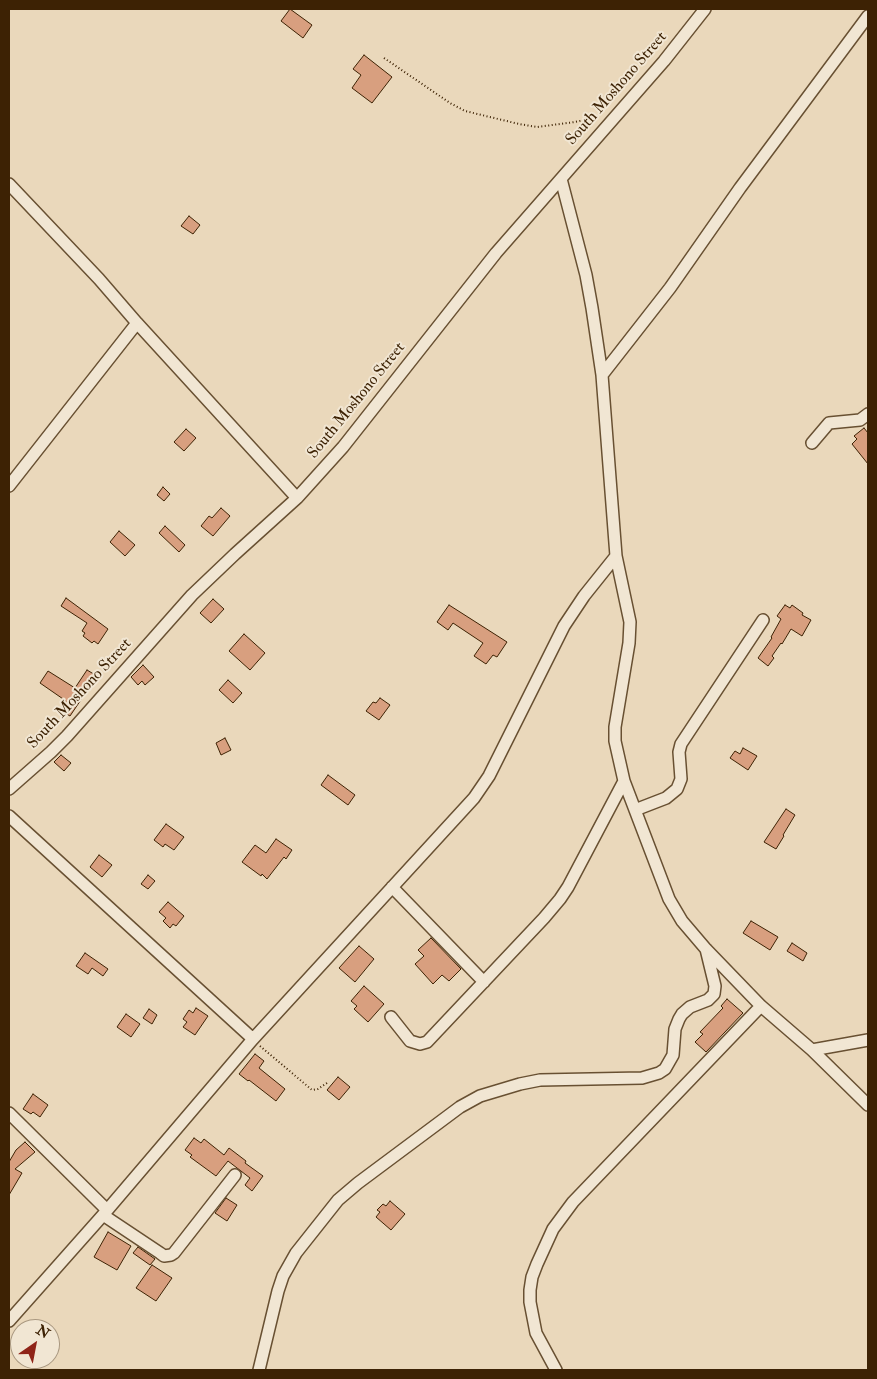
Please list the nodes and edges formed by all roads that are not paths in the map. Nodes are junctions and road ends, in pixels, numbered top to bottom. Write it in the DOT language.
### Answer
graph roads {
  1 [pos="705,9"];
  2 [pos="868,16"];
  3 [pos="561,179"];
  4 [pos="9,184"];
  5 [pos="137,323"];
  6 [pos="602,375"];
  7 [pos="868,414"];
  8 [pos="812,443"];
  9 [pos="9,486"];
  10 [pos="297,498"];
  11 [pos="616,556"];
  12 [pos="763,620"];
  13 [pos="624,781"];
  14 [pos="9,788"];
  15 [pos="635,810"];
  16 [pos="9,816"];
  17 [pos="392,887"];
  18 [pos="705,948"];
  19 [pos="484,982"];
  20 [pos="761,1006"];
  21 [pos="391,1017"];
  22 [pos="253,1040"];
  23 [pos="868,1040"];
  24 [pos="812,1050"];
  25 [pos="868,1105"];
  26 [pos="9,1113"];
  27 [pos="235,1175"];
  28 [pos="105,1213"];
  29 [pos="9,1321"];
  30 [pos="259,1370"];
  31 [pos="556,1370"];
  1 -- 3 [label="street, South Moshono Street"];
  2 -- 6 [label="street"];
  3 -- 6 [label="street"];
  3 -- 10 [label="street, South Moshono Street"];
  4 -- 5 [label="street"];
  5 -- 9 [label="street"];
  5 -- 10 [label="street"];
  6 -- 11 [label="street"];
  7 -- 8 [label="street"];
  10 -- 14 [label="street, South Moshono Street"];
  11 -- 13 [label="street"];
  11 -- 17 [label="street"];
  12 -- 15 [label="street"];
  13 -- 15 [label="street"];
  13 -- 19 [label="street"];
  15 -- 18 [label="street"];
  16 -- 22 [label="street"];
  17 -- 19 [label="street"];
  17 -- 22 [label="street"];
  18 -- 20 [label="street"];
  18 -- 30 [label="street"];
  19 -- 21 [label="street"];
  20 -- 24 [label="street"];
  20 -- 31 [label="street"];
  22 -- 28 [label="street"];
  23 -- 24 [label="street"];
  24 -- 25 [label="street"];
  26 -- 28 [label="street"];
  27 -- 28 [label="street"];
  28 -- 29 [label="street"];
}
